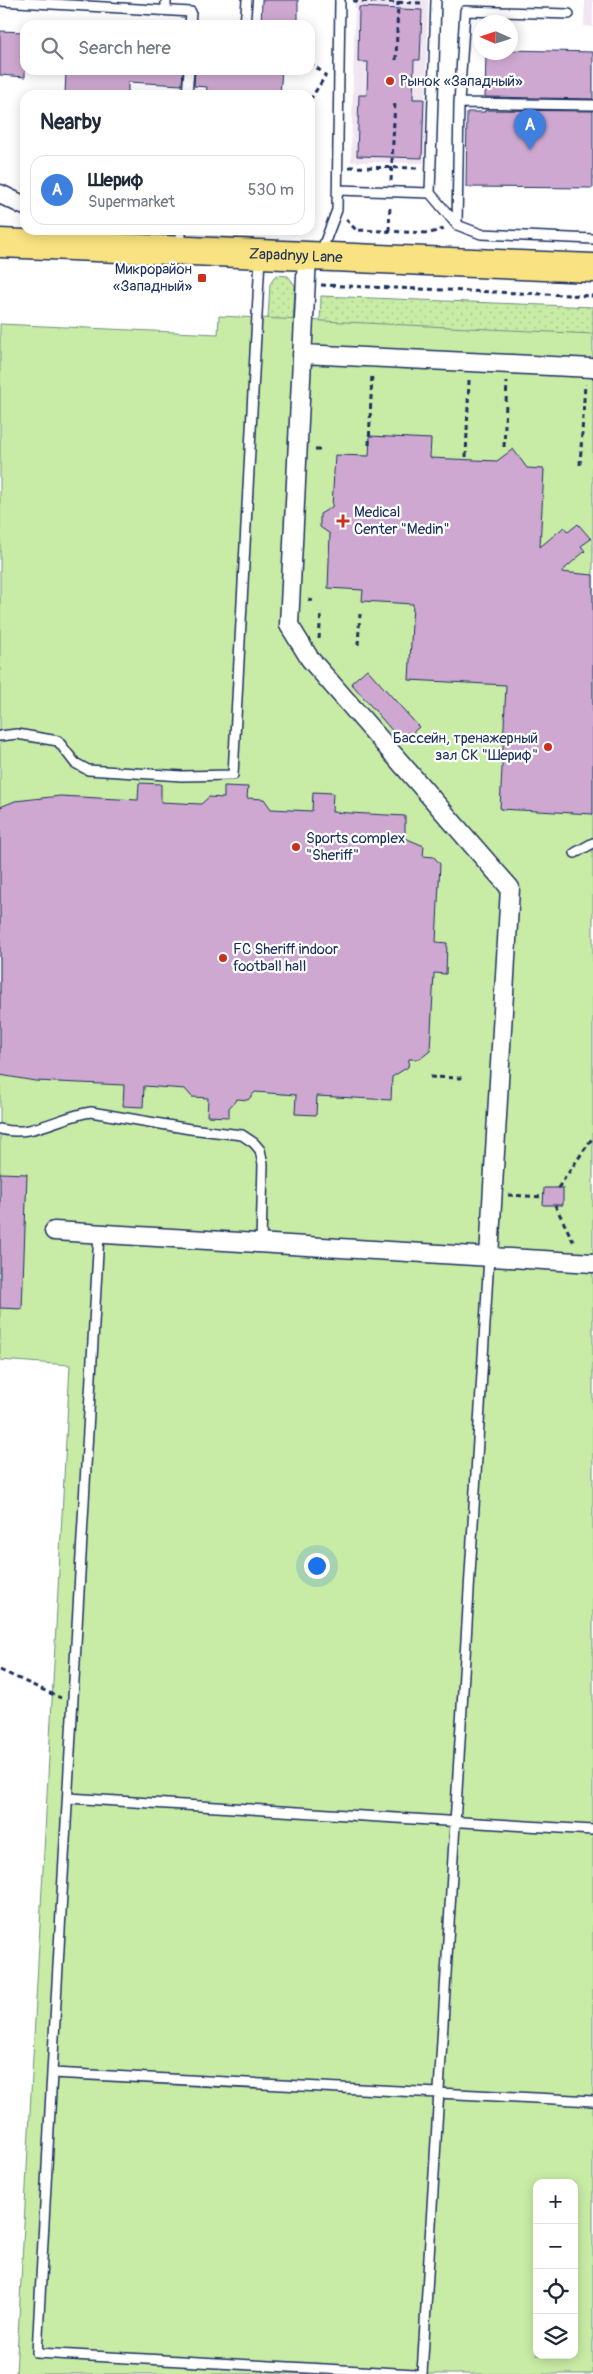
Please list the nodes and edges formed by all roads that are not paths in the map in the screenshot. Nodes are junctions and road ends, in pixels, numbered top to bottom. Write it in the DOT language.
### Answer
graph roads {
  1 [pos="166,0"];
  2 [pos="247,0"];
  3 [pos="340,0"];
  4 [pos="0,1"];
  5 [pos="436,2"];
  6 [pos="166,10"];
  7 [pos="569,14"];
  8 [pos="190,20"];
  9 [pos="245,20"];
  10 [pos="188,75"];
  11 [pos="187,90"];
  12 [pos="459,103"];
  13 [pos="593,105"];
  14 [pos="338,190"];
  15 [pos="430,193"];
  16 [pos="0,194"];
  17 [pos="20,204"];
  18 [pos="456,225"];
  19 [pos="91,235"];
  20 [pos="593,239"];
  21 [pos="181,241"];
  22 [pos="0,243"];
  23 [pos="123,249"];
  24 [pos="260,255"];
  25 [pos="313,257"];
  26 [pos="593,268"];
  27 [pos="302,354"];
  28 [pos="590,368"];
  29 [pos="0,736"];
  30 [pos="593,843"];
  31 [pos="575,853"];
  32 [pos="0,1129"];
  33 [pos="54,1231"];
  34 [pos="99,1234"];
  35 [pos="261,1243"];
  36 [pos="489,1257"];
  37 [pos="588,1262"];
  38 [pos="68,1798"];
  39 [pos="455,1822"];
  40 [pos="593,1830"];
  41 [pos="52,2073"];
  42 [pos="439,2093"];
  43 [pos="593,2101"];
  44 [pos="415,2374"];
  45 [pos="422,2374"];
  1 -- 6 [label="lane"];
  2 -- 9 [label="lane"];
  3 -- 14 [label="lane"];
  4 -- 6 [label="lane"];
  5 -- 15 [label="lane"];
  6 -- 8 [label="lane"];
  7 -- 12 [label="lane"];
  10 -- 11 [label="lane"];
  12 -- 13 [label="lane"];
  12 -- 18 [label="lane"];
  14 -- 15 [label="lane"];
  14 -- 25 [label="lane"];
  15 -- 18 [label="lane"];
  16 -- 17 [label="street"];
  18 -- 20 [label="lane"];
  19 -- 23 [label="street"];
  21 -- 23 [label="main road, Zapadnyy Lane"];
  21 -- 24 [label="main road, Zapadnyy Lane"];
  22 -- 23 [label="main road, Zapadnyy Lane"];
  24 -- 25 [label="main road, Zapadnyy Lane"];
  24 -- 29 [label="lane"];
  25 -- 26 [label="main road, Zapadnyy Lane"];
  25 -- 27 [label="street"];
  27 -- 28 [label="street"];
  27 -- 36 [label="street"];
  30 -- 31 [label="lane"];
  32 -- 35 [label="lane"];
  33 -- 34 [label="street"];
  34 -- 35 [label="street"];
  34 -- 38 [label="lane"];
  35 -- 36 [label="street"];
  36 -- 37 [label="street"];
  36 -- 39 [label="lane"];
  38 -- 39 [label="lane"];
  38 -- 41 [label="lane"];
  39 -- 40 [label="lane"];
  39 -- 42 [label="lane"];
  41 -- 42 [label="lane"];
  41 -- 44 [label="lane"];
  42 -- 43 [label="lane"];
  42 -- 45 [label="lane"];
}
